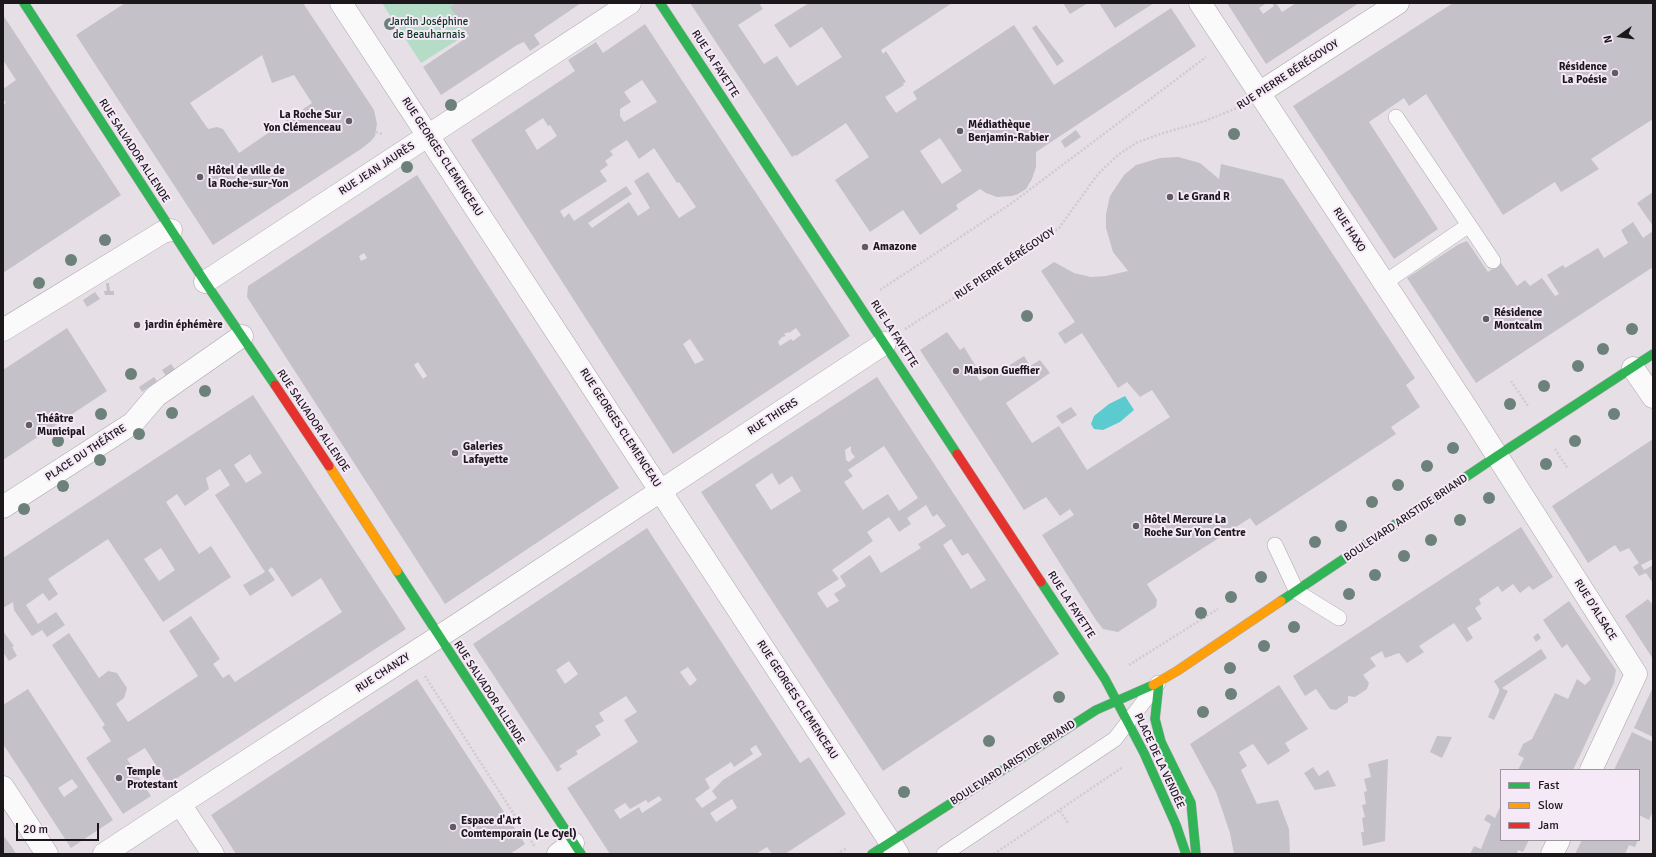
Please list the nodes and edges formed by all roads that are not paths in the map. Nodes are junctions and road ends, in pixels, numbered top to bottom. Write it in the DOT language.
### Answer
graph roads {
  1 [pos="24,3"];
  2 [pos="341,3"];
  3 [pos="630,3"];
  4 [pos="660,3"];
  5 [pos="1200,3"];
  6 [pos="1398,3"];
  7 [pos="1259,93"];
  8 [pos="1396,117"];
  9 [pos="428,136"];
  10 [pos="1469,226"];
  11 [pos="171,230"];
  12 [pos="1493,260"];
  13 [pos="205,282"];
  14 [pos="1384,283"];
  15 [pos="3,330"];
  16 [pos="242,336"];
  17 [pos="885,343"];
  18 [pos="1653,354"];
  19 [pos="1633,368"];
  20 [pos="1653,397"];
  21 [pos="1497,456"];
  22 [pos="660,491"];
  23 [pos="3,507"];
  24 [pos="1275,545"];
  25 [pos="1297,592"];
  26 [pos="1339,618"];
  27 [pos="438,637"];
  28 [pos="1106,679"];
  29 [pos="1159,682"];
  30 [pos="1116,700"];
  31 [pos="1128,723"];
  32 [pos="1591,769"];
  33 [pos="3,787"];
  34 [pos="180,804"];
  35 [pos="1558,841"];
  36 [pos="894,848"];
  37 [pos="571,850"];
  38 [pos="47,854"];
  39 [pos="104,854"];
  40 [pos="213,854"];
  41 [pos="872,854"];
  42 [pos="944,854"];
  43 [pos="1186,854"];
  44 [pos="1196,854"];
  45 [pos="1552,854"];
  1 -- 11 [label="street, RUE SALVADOR ALLENDE"];
  2 -- 9 [label="street, RUE GEORGES CLEMENCEAU"];
  3 -- 9 [label="street, RUE JEAN JAURÈS"];
  4 -- 17 [label="street, RUE LA FAYETTE"];
  5 -- 7 [label="street, RUE HAXO"];
  6 -- 7 [label="street, RUE PIERRE BÉRÉGOVOY"];
  7 -- 14 [label="street, RUE HAXO"];
  8 -- 10 [label="lane"];
  9 -- 13 [label="street, RUE JEAN JAURÈS"];
  9 -- 22 [label="street, RUE GEORGES CLEMENCEAU"];
  10 -- 12 [label="lane"];
  10 -- 14 [label="lane"];
  11 -- 13 [label="street, RUE SALVADOR ALLENDE"];
  11 -- 15 [label="street"];
  13 -- 16 [label="street, RUE SALVADOR ALLENDE"];
  14 -- 21 [label="street, RUE HAXO"];
  16 -- 23 [label="street, PLACE DU THÉÂTRE"];
  16 -- 27 [label="street, RUE SALVADOR ALLENDE"];
  17 -- 22 [label="street, RUE THIERS"];
  17 -- 28 [label="street, RUE LA FAYETTE"];
  18 -- 19 [label="street, BOULEVARD ARISTIDE BRIAND"];
  19 -- 20 [label="street"];
  19 -- 21 [label="street, BOULEVARD ARISTIDE BRIAND"];
  21 -- 25 [label="street, BOULEVARD ARISTIDE BRIAND"];
  21 -- 32 [label="street, RUE D'ALSACE"];
  22 -- 27 [label="street, RUE CHANZY"];
  22 -- 36 [label="street, RUE GEORGES CLEMENCEAU"];
  24 -- 25 [label="lane"];
  25 -- 26 [label="lane"];
  25 -- 29 [label="street, BOULEVARD ARISTIDE BRIAND"];
  27 -- 34 [label="street, RUE CHANZY"];
  27 -- 37 [label="street, RUE SALVADOR ALLENDE"];
  28 -- 30 [label="street, PLACE DE LA VENDÉE"];
  29 -- 30 [label="street, BOULEVARD ARISTIDE BRIAND"];
  29 -- 31 [label="lane, BOULEVARD ARISTIDE BRIAND"];
  29 -- 44 [label="street"];
  30 -- 31 [label="street, PLACE DE LA VENDÉE"];
  30 -- 36 [label="street, BOULEVARD ARISTIDE BRIAND"];
  31 -- 42 [label="lane, BOULEVARD ARISTIDE BRIAND"];
  31 -- 43 [label="street, PLACE DE LA VENDÉE"];
  33 -- 38 [label="street"];
  34 -- 39 [label="street, RUE CHANZY"];
  34 -- 40 [label="street"];
  35 -- 45 [label="street"];
  36 -- 41 [label="street, BOULEVARD ARISTIDE BRIAND"];
}
